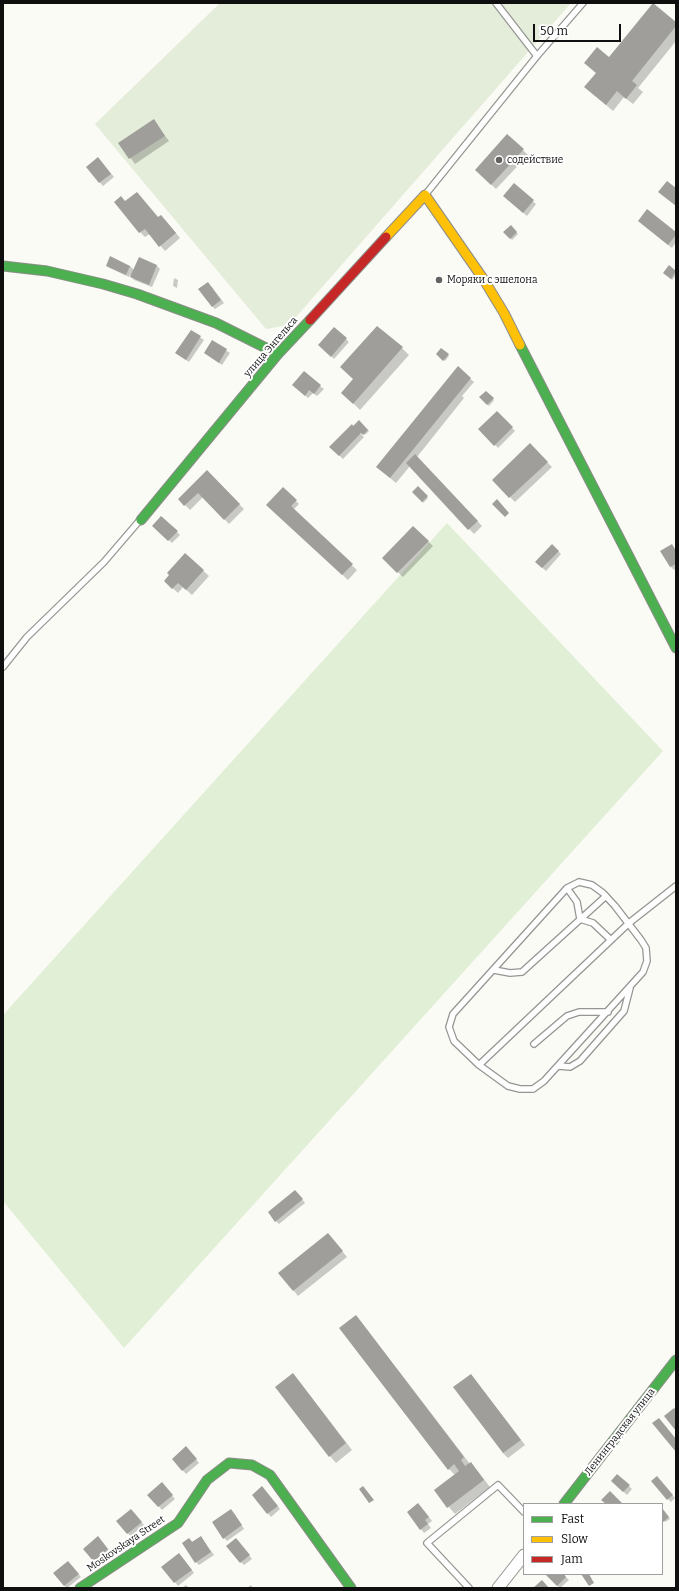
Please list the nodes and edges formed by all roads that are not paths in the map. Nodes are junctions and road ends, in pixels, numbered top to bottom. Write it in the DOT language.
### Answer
graph roads {
  1 [pos="496,3"];
  2 [pos="583,3"];
  3 [pos="537,56"];
  4 [pos="425,195"];
  5 [pos="3,266"];
  6 [pos="278,354"];
  7 [pos="141,520"];
  8 [pos="676,648"];
  9 [pos="3,667"];
  10 [pos="676,886"];
  11 [pos="567,888"];
  12 [pos="606,896"];
  13 [pos="580,919"];
  14 [pos="629,923"];
  15 [pos="611,940"];
  16 [pos="494,970"];
  17 [pos="631,986"];
  18 [pos="608,1012"];
  19 [pos="534,1044"];
  20 [pos="479,1064"];
  21 [pos="559,1066"];
  22 [pos="676,1360"];
  23 [pos="565,1503"];
  24 [pos="523,1511"];
  25 [pos="523,1556"];
  26 [pos="80,1588"];
  27 [pos="351,1588"];
  28 [pos="469,1588"];
  29 [pos="498,1588"];
  1 -- 3 [label="lane"];
  2 -- 3 [label="lane"];
  3 -- 4 [label="lane"];
  4 -- 6 [label="street, улица Энгельса"];
  4 -- 8 [label="street"];
  5 -- 6 [label="street"];
  6 -- 7 [label="street, улица Энгельса"];
  7 -- 9 [label="lane"];
  10 -- 14 [label="lane"];
  11 -- 12 [label="lane"];
  11 -- 13 [label="lane"];
  11 -- 16 [label="lane"];
  12 -- 13 [label="lane"];
  12 -- 14 [label="lane"];
  13 -- 15 [label="lane"];
  13 -- 16 [label="lane"];
  14 -- 15 [label="lane"];
  14 -- 17 [label="lane"];
  15 -- 20 [label="lane"];
  16 -- 20 [label="lane"];
  17 -- 18 [label="lane"];
  17 -- 21 [label="lane"];
  18 -- 19 [label="lane"];
  18 -- 21 [label="lane"];
  20 -- 21 [label="lane"];
  22 -- 23 [label="street, Ленинградская улица"];
  24 -- 28 [label="lane"];
  25 -- 29 [label="street"];
  26 -- 27 [label="street, Moskovskaya Street"];
}
